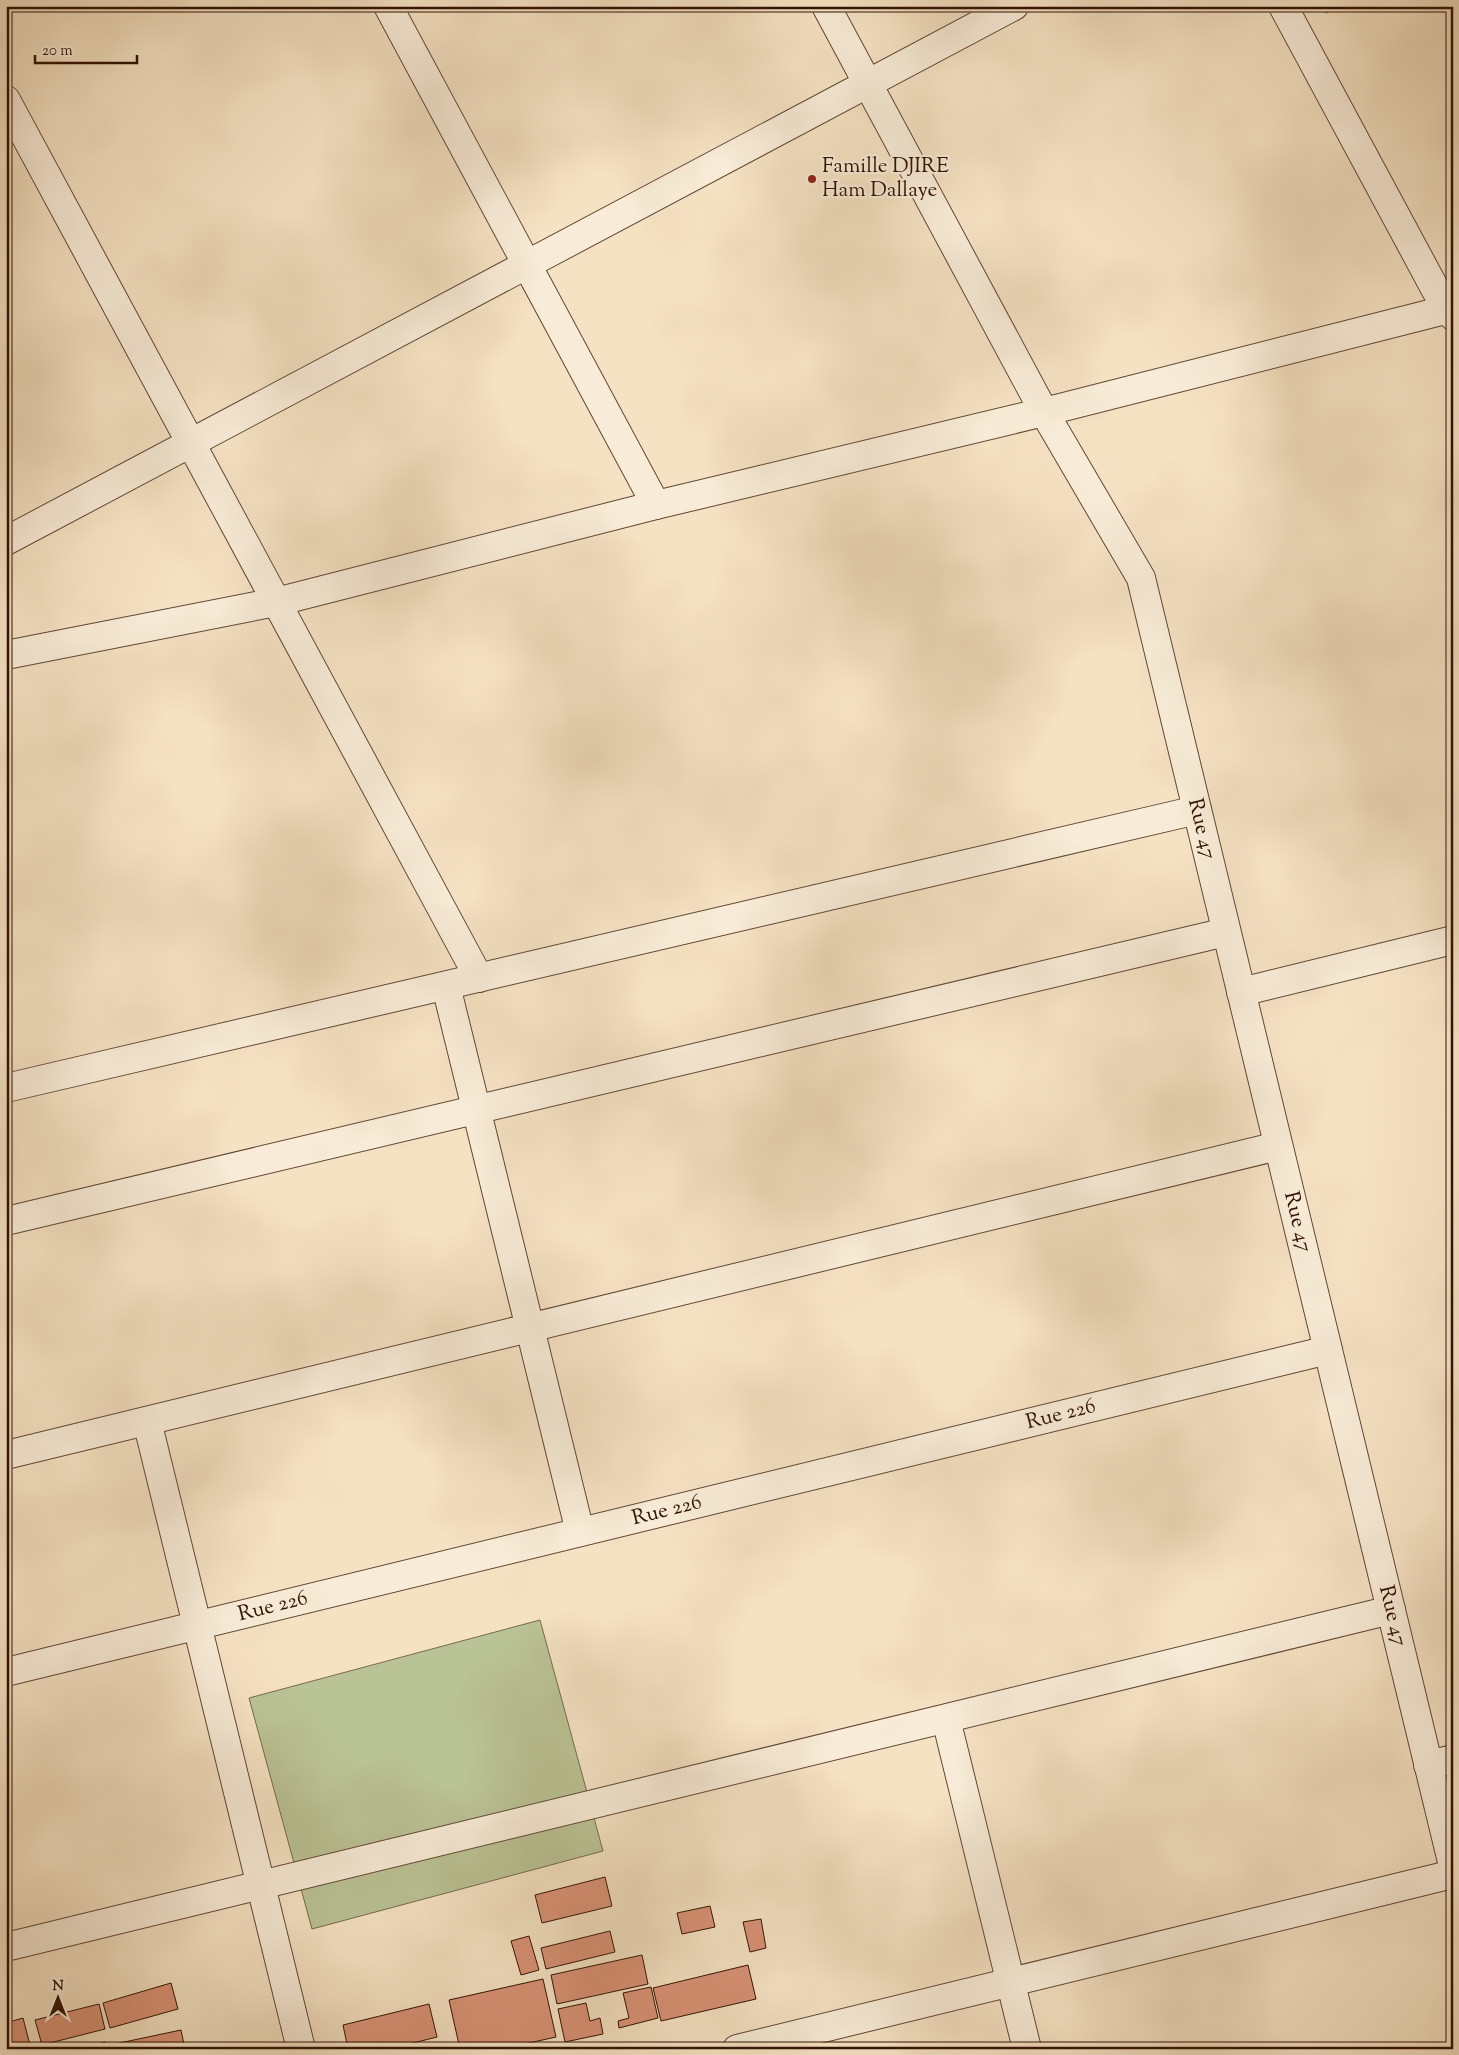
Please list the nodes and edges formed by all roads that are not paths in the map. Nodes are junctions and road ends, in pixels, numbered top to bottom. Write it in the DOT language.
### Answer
graph roads {
  1 [pos="388,6"];
  2 [pos="826,6"];
  3 [pos="1014,6"];
  4 [pos="1283,6"];
  5 [pos="868,84"];
  6 [pos="6,100"];
  7 [pos="526,265"];
  8 [pos="1451,311"];
  9 [pos="1044,412"];
  10 [pos="191,443"];
  11 [pos="656,505"];
  12 [pos="6,541"];
  13 [pos="276,602"];
  14 [pos="6,655"];
  15 [pos="1196,810"];
  16 [pos="1226,932"];
  17 [pos="1453,940"];
  18 [pos="478,978"];
  19 [pos="446,986"];
  20 [pos="1241,992"];
  21 [pos="6,1088"];
  22 [pos="476,1109"];
  23 [pos="1278,1146"];
  24 [pos="6,1221"];
  25 [pos="530,1328"];
  26 [pos="1328,1350"];
  27 [pos="147,1421"];
  28 [pos="6,1455"];
  29 [pos="580,1532"];
  30 [pos="1391,1610"];
  31 [pos="197,1625"];
  32 [pos="6,1672"];
  33 [pos="946,1719"];
  34 [pos="1441,1762"];
  35 [pos="1453,1866"];
  36 [pos="1453,1874"];
  37 [pos="261,1885"];
  38 [pos="6,1948"];
  39 [pos="1011,1982"];
  40 [pos="301,2049"];
  41 [pos="737,2049"];
  42 [pos="1027,2049"];
  1 -- 7 [label="street"];
  2 -- 5 [label="street, Rue 47"];
  3 -- 5 [label="street"];
  4 -- 8 [label="street"];
  5 -- 7 [label="street"];
  5 -- 9 [label="street, Rue 47"];
  6 -- 10 [label="street"];
  7 -- 10 [label="street"];
  7 -- 11 [label="street"];
  8 -- 9 [label="street"];
  9 -- 11 [label="street"];
  9 -- 15 [label="street, Rue 47"];
  10 -- 12 [label="street"];
  10 -- 13 [label="street"];
  11 -- 13 [label="street"];
  13 -- 14 [label="street"];
  13 -- 18 [label="street"];
  15 -- 16 [label="street, Rue 47"];
  15 -- 18 [label="street"];
  16 -- 20 [label="street, Rue 47"];
  16 -- 22 [label="street"];
  17 -- 20 [label="street"];
  18 -- 19 [label="street"];
  19 -- 21 [label="street"];
  19 -- 22 [label="street"];
  20 -- 23 [label="street, Rue 47"];
  22 -- 24 [label="street"];
  22 -- 25 [label="street"];
  23 -- 25 [label="street"];
  23 -- 26 [label="street, Rue 47"];
  25 -- 27 [label="street"];
  25 -- 29 [label="street"];
  26 -- 29 [label="street, Rue 226"];
  26 -- 30 [label="street, Rue 47"];
  27 -- 28 [label="street"];
  27 -- 31 [label="street"];
  29 -- 31 [label="street, Rue 226"];
  30 -- 33 [label="street"];
  30 -- 34 [label="street, Rue 47"];
  31 -- 32 [label="street, Rue 226"];
  31 -- 37 [label="street"];
  33 -- 37 [label="street"];
  33 -- 39 [label="street"];
  34 -- 35 [label="street, Rue 47"];
  36 -- 39 [label="street"];
  37 -- 38 [label="street"];
  37 -- 40 [label="street"];
  39 -- 41 [label="street"];
  39 -- 42 [label="street"];
}
